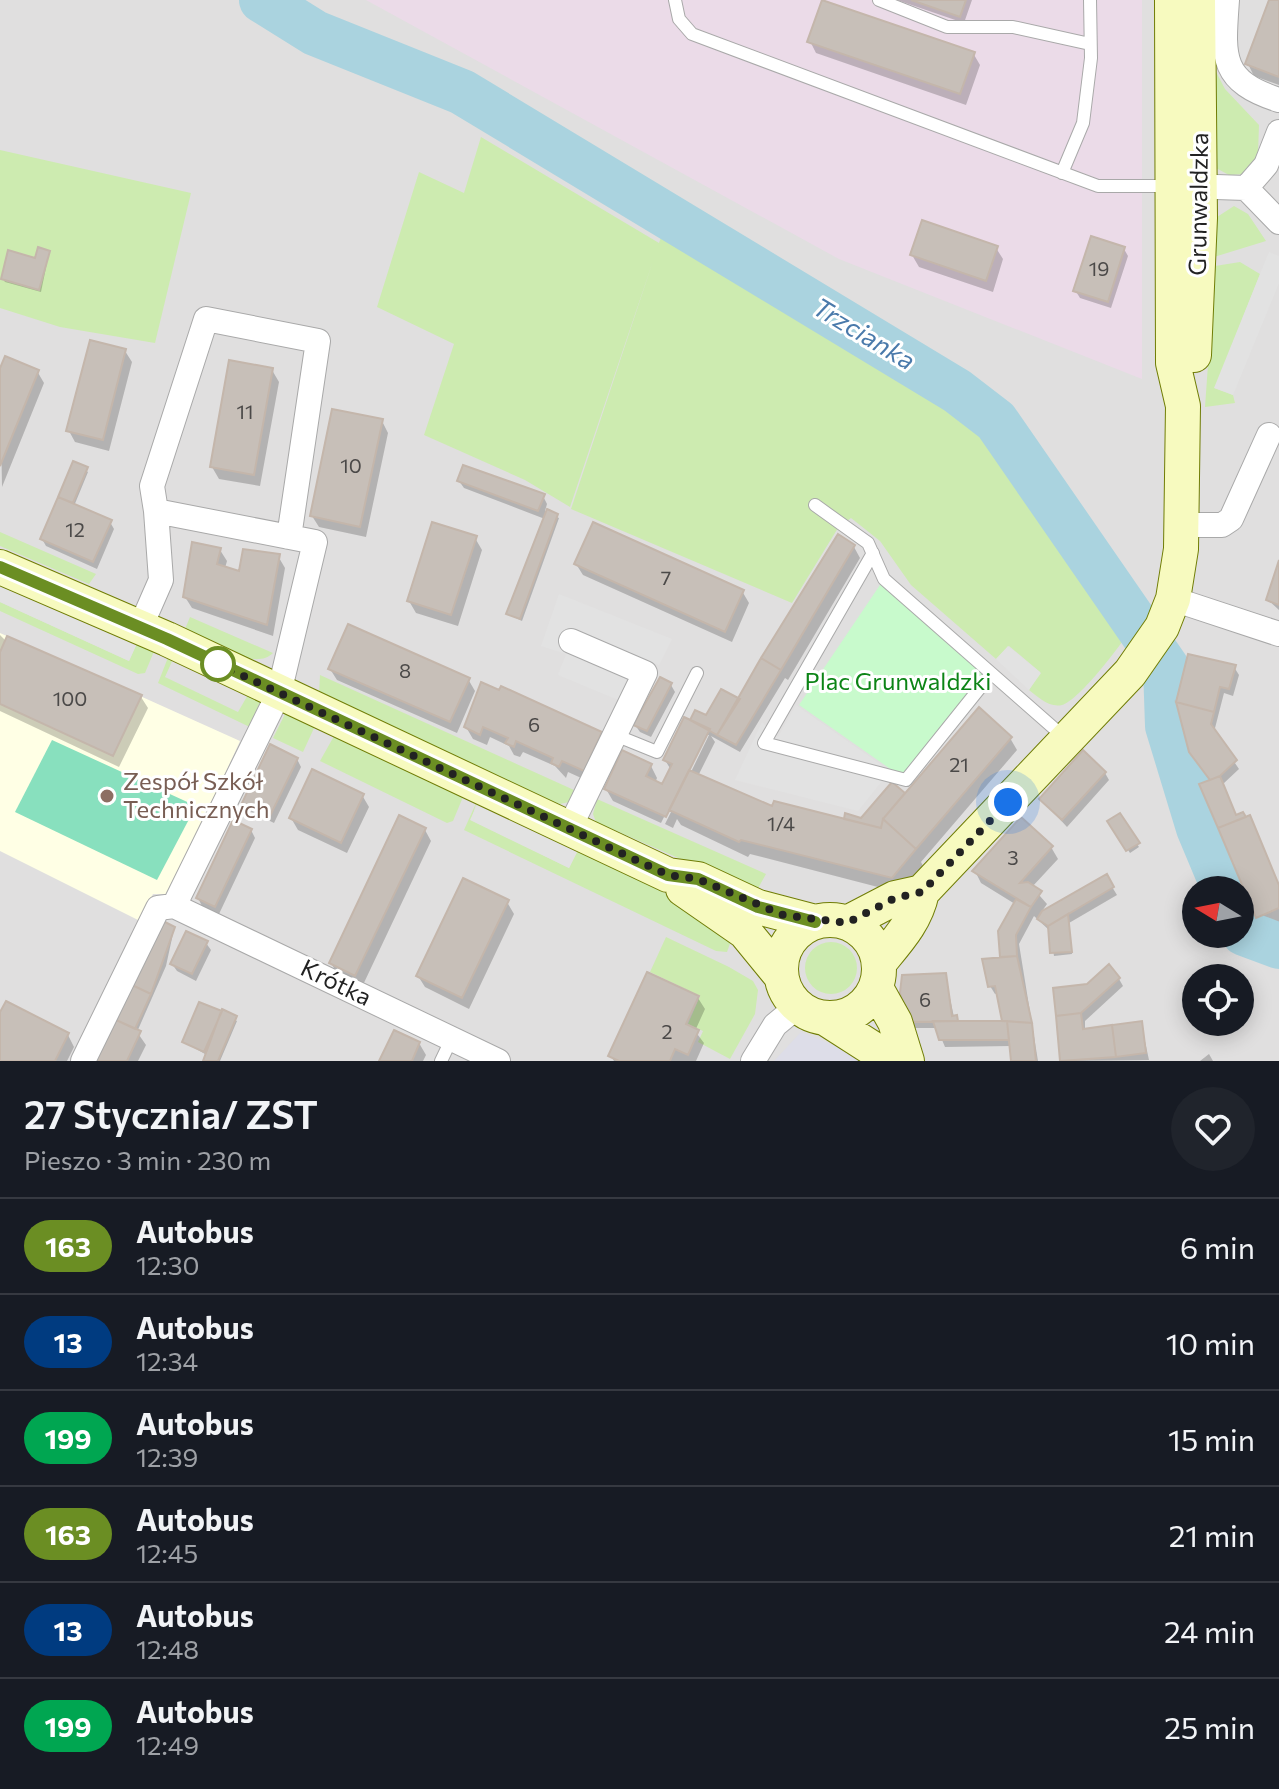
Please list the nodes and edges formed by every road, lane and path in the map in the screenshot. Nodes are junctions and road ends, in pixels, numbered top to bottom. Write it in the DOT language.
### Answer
graph roads {
  1 [pos="675,0"];
  2 [pos="879,0"];
  3 [pos="1090,0"];
  4 [pos="1172,0"];
  5 [pos="1184,0"];
  6 [pos="1198,0"];
  7 [pos="1227,0"];
  8 [pos="1090,44"];
  9 [pos="1279,100"];
  10 [pos="1279,132"];
  11 [pos="1273,167"];
  12 [pos="1062,173"];
  13 [pos="1186,186"];
  14 [pos="1246,188"];
  15 [pos="1279,222"];
  16 [pos="1269,435"];
  17 [pos="815,505"];
  18 [pos="156,511"];
  19 [pos="1181,525"];
  20 [pos="289,537"];
  21 [pos="873,553"];
  22 [pos="0,567"];
  23 [pos="1168,613"];
  24 [pos="140,628"];
  25 [pos="1279,634"];
  26 [pos="571,641"];
  27 [pos="697,673"];
  28 [pos="991,674"];
  29 [pos="279,693"];
  30 [pos="615,735"];
  31 [pos="1067,740"];
  32 [pos="569,829"];
  33 [pos="668,875"];
  34 [pos="922,892"];
  35 [pos="174,906"];
  36 [pos="831,922"];
  37 [pos="781,976"];
  38 [pos="877,976"];
  39 [pos="812,1012"];
  40 [pos="452,1038"];
  41 [pos="83,1061"];
  42 [pos="441,1061"];
  43 [pos="498,1061"];
  44 [pos="753,1061"];
  45 [pos="892,1061"];
  46 [pos="907,1061"];
  1 -- 12 [label="lane"];
  2 -- 8 [label="lane"];
  3 -- 8 [label="lane"];
  4 -- 13 [label="main road, Grunwaldzka"];
  5 -- 13 [label="main road"];
  6 -- 13 [label="main road, Grunwaldzka"];
  7 -- 9 [label="street"];
  8 -- 12 [label="lane"];
  10 -- 11 [label="street"];
  11 -- 14 [label="street"];
  12 -- 13 [label="lane"];
  13 -- 14 [label="street"];
  13 -- 19 [label="main road, Grunwaldzka"];
  14 -- 15 [label="street"];
  16 -- 19 [label="street"];
  17 -- 21 [label="lane"];
  18 -- 20 [label="street"];
  18 -- 20 [label="street"];
  18 -- 24 [label="street"];
  19 -- 23 [label="main road, Grunwaldzka"];
  20 -- 29 [label="street"];
  21 -- 28 [label="lane"];
  21 -- 28 [label="lane"];
  22 -- 24 [label="main road"];
  23 -- 25 [label="street"];
  23 -- 31 [label="main road"];
  24 -- 29 [label="main road"];
  26 -- 30 [label="street"];
  27 -- 30 [label="lane"];
  28 -- 31 [label="lane"];
  29 -- 32 [label="main road"];
  29 -- 35 [label="street"];
  30 -- 32 [label="street"];
  31 -- 34 [label="main road"];
  32 -- 33 [label="main road"];
  33 -- 36 [label="main road"];
  33 -- 37 [label="main road"];
  34 -- 36 [label="main road"];
  34 -- 38 [label="main road"];
  35 -- 40 [label="street, Krótka"];
  35 -- 41 [label="street"];
  36 -- 37 [label="main road"];
  36 -- 38 [label="main road"];
  37 -- 39 [label="main road"];
  38 -- 39 [label="main road"];
  38 -- 46 [label="main road"];
  39 -- 44 [label="street"];
  39 -- 45 [label="main road"];
  40 -- 42 [label="lane"];
  40 -- 43 [label="street, Krótka"];
}
